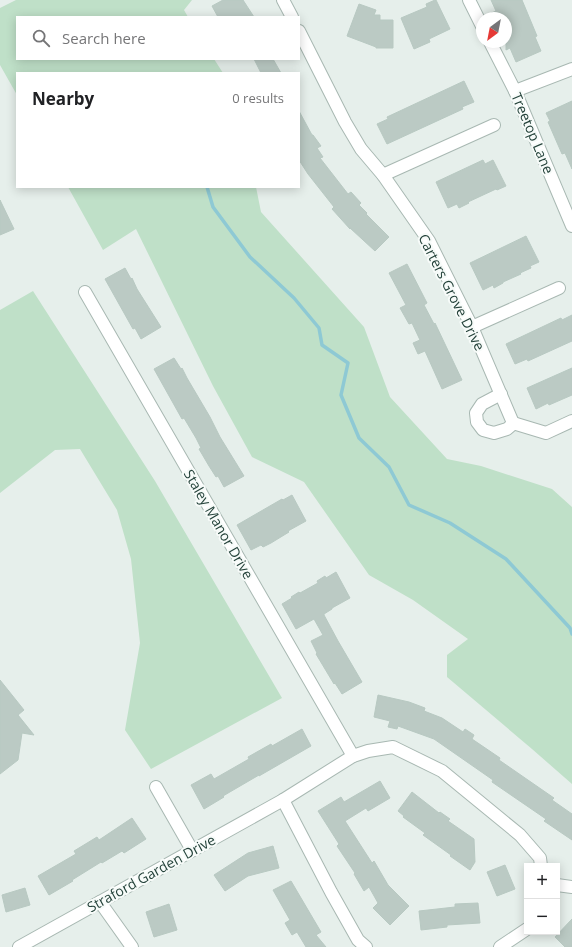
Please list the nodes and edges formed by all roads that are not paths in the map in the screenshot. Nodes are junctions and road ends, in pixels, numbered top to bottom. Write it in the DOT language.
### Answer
graph roads {
  1 [pos="283,0"];
  2 [pos="469,0"];
  3 [pos="476,14"];
  4 [pos="291,16"];
  5 [pos="300,33"];
  6 [pos="493,48"];
  7 [pos="572,69"];
  8 [pos="515,91"];
  9 [pos="494,125"];
  10 [pos="383,175"];
  11 [pos="572,226"];
  12 [pos="559,288"];
  13 [pos="85,292"];
  14 [pos="472,327"];
  15 [pos="500,394"];
  16 [pos="572,421"];
  17 [pos="514,423"];
  18 [pos="353,756"];
  19 [pos="156,787"];
  20 [pos="283,800"];
  21 [pos="192,850"];
  22 [pos="541,863"];
  23 [pos="560,885"];
  24 [pos="572,887"];
  25 [pos="100,902"];
  26 [pos="524,931"];
  27 [pos="18,947"];
  28 [pos="132,947"];
  29 [pos="366,947"];
  30 [pos="500,947"];
  1 -- 4 [label="street"];
  2 -- 3 [label="street"];
  5 -- 10 [label="street, Carters Grove Drive"];
  6 -- 8 [label="street, Treetop Lane"];
  7 -- 8 [label="street"];
  8 -- 11 [label="street, Treetop Lane"];
  9 -- 10 [label="street"];
  10 -- 14 [label="street, Carters Grove Drive"];
  12 -- 14 [label="street"];
  13 -- 18 [label="street, Staley Manor Drive"];
  14 -- 15 [label="street, Carters Grove Drive"];
  15 -- 17 [label="street, Carters Grove Drive"];
  15 -- 17 [label="street"];
  16 -- 17 [label="street"];
  18 -- 20 [label="street, Straford Garden Drive"];
  18 -- 22 [label="street, Straford Garden Drive"];
  19 -- 21 [label="street"];
  20 -- 21 [label="street, Straford Garden Drive"];
  20 -- 29 [label="street"];
  21 -- 25 [label="street, Straford Garden Drive"];
  23 -- 24 [label="street"];
  25 -- 27 [label="street, Straford Garden Drive"];
  25 -- 28 [label="street"];
  26 -- 30 [label="street"];
}
